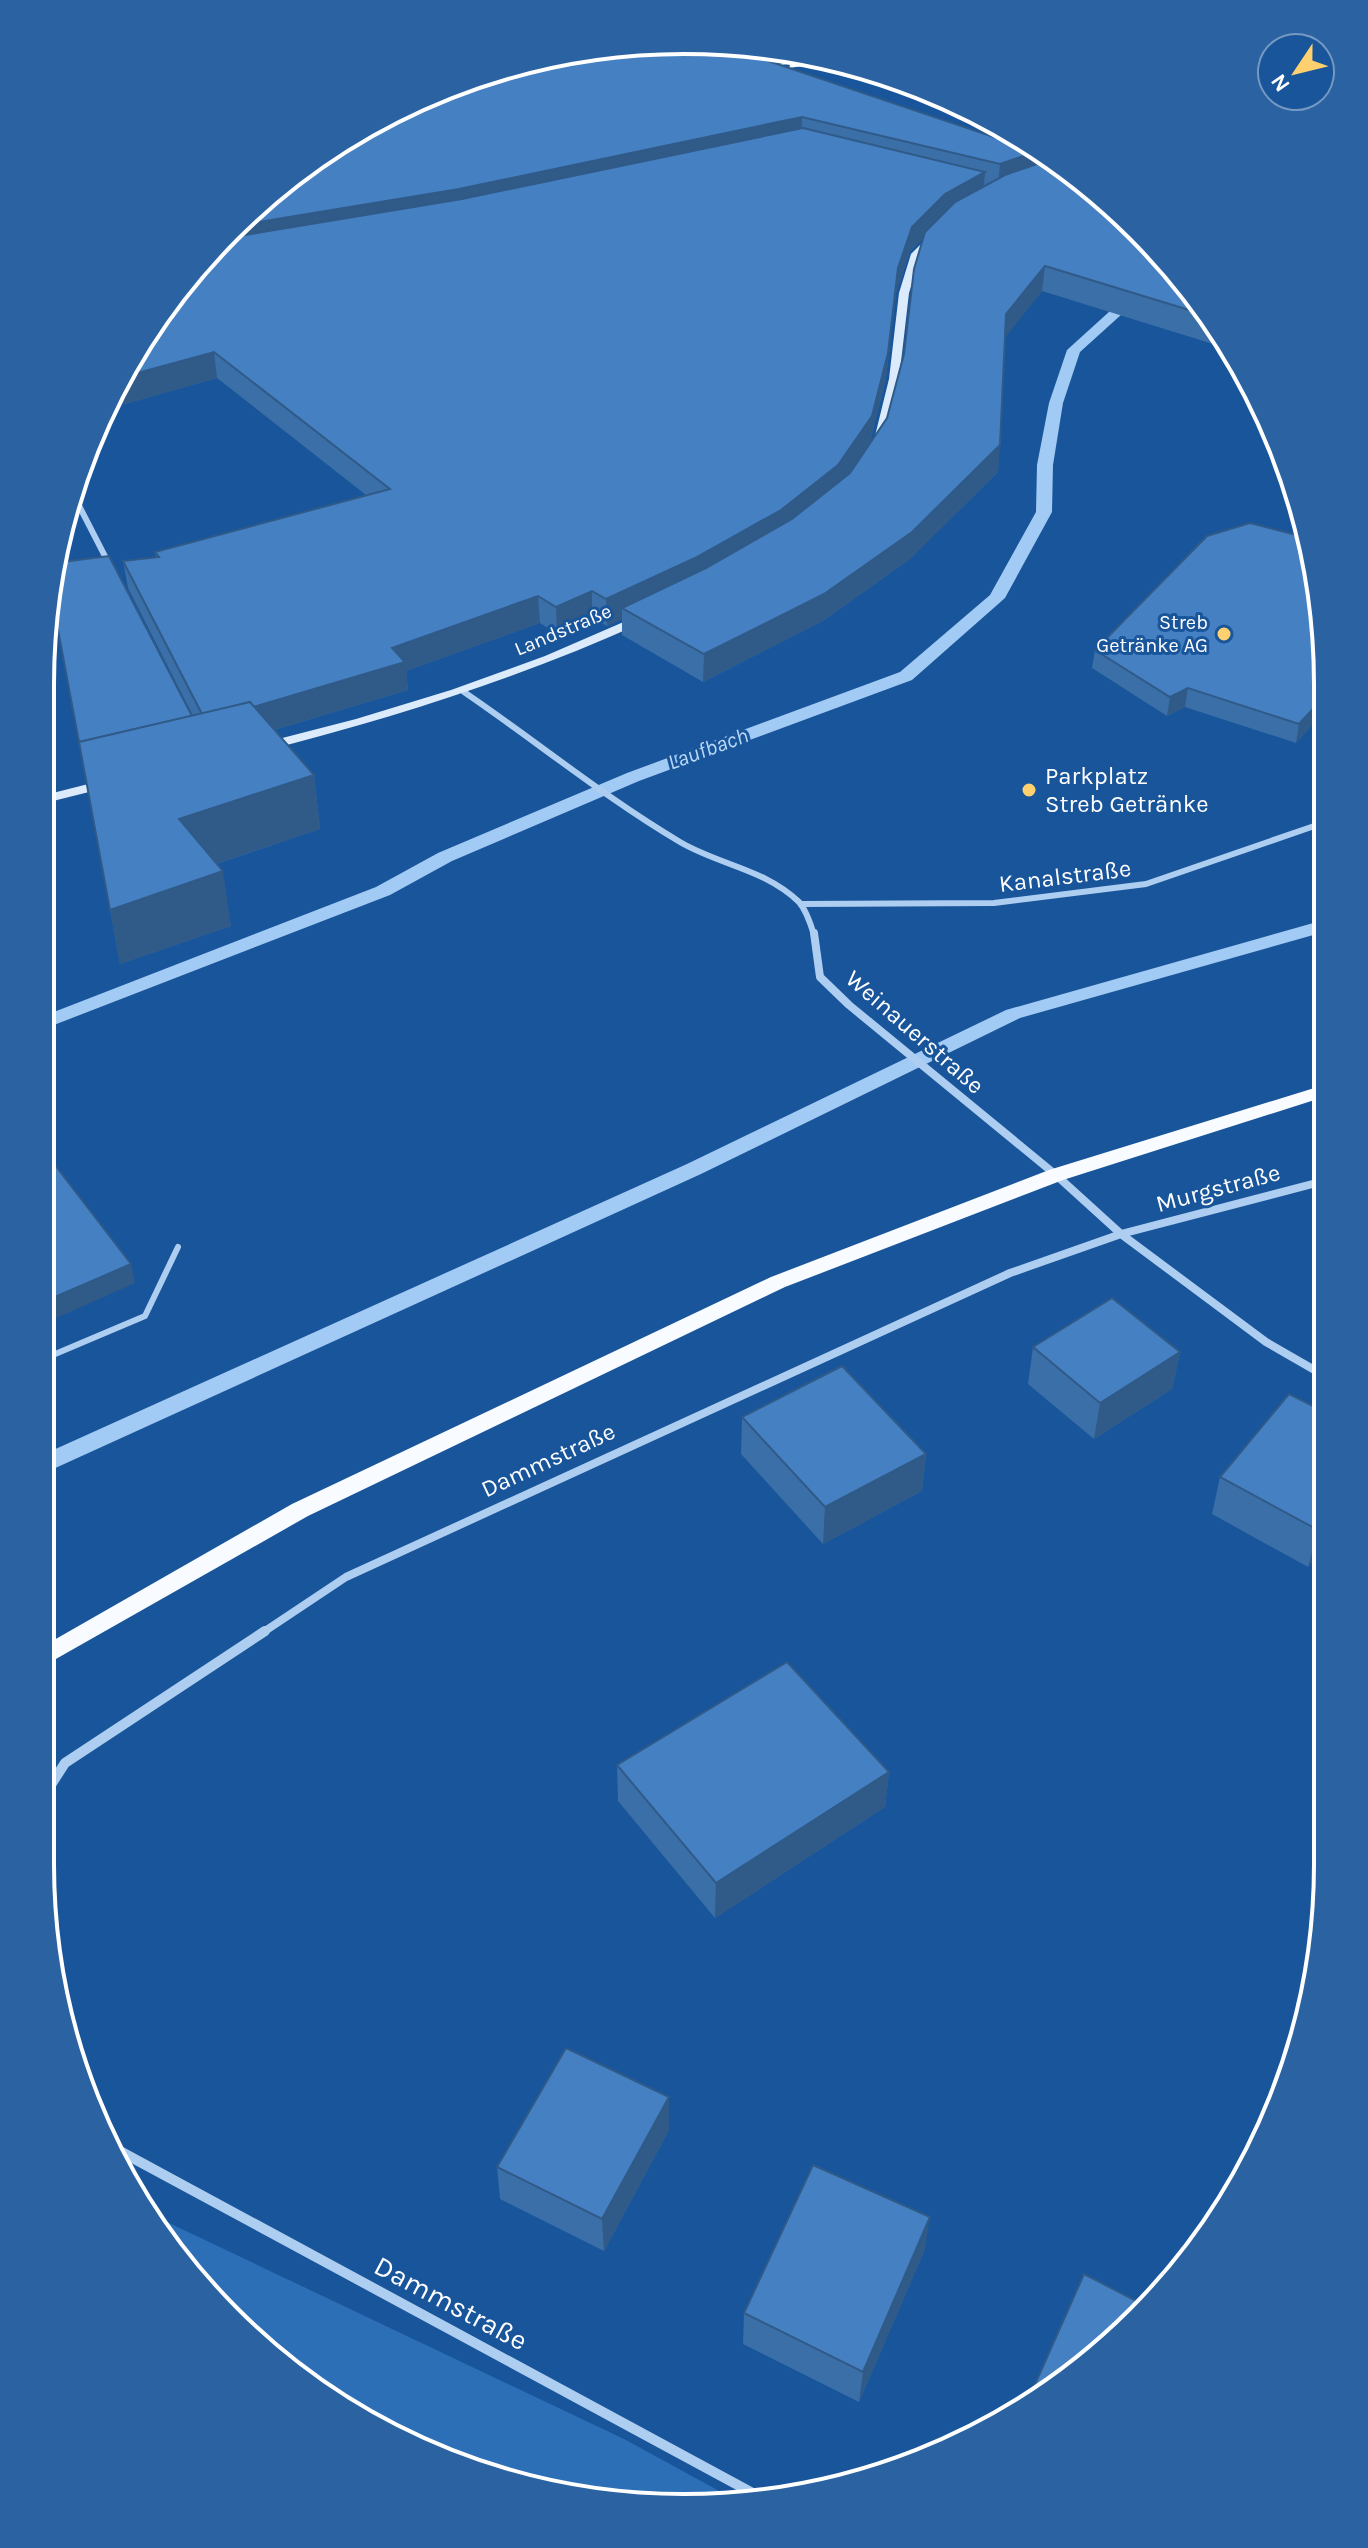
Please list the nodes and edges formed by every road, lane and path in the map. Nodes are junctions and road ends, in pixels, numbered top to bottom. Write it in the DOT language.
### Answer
graph roads {
  1 [pos="948,222"];
  2 [pos="869,456"];
  3 [pos="79,506"];
  4 [pos="115,576"];
  5 [pos="648,615"];
  6 [pos="464,692"];
  7 [pos="243,751"];
  8 [pos="117,781"];
  9 [pos="54,797"];
  10 [pos="1314,826"];
  11 [pos="801,904"];
  12 [pos="1314,1094"];
  13 [pos="1056,1175"];
  14 [pos="1314,1184"];
  15 [pos="1121,1234"];
  16 [pos="178,1247"];
  17 [pos="54,1354"];
  18 [pos="1314,1370"];
  19 [pos="54,1651"];
  20 [pos="54,1780"];
  21 [pos="125,2154"];
  22 [pos="749,2491"];
  1 -- 2 [label="street"];
  3 -- 4 [label="street"];
  5 -- 6 [label="street, Landstraße"];
  6 -- 7 [label="street, Landstraße"];
  6 -- 11 [label="street"];
  8 -- 9 [label="street"];
  10 -- 11 [label="street, Kanalstraße"];
  11 -- 13 [label="street, Weinauerstraße"];
  12 -- 13 [label="main road"];
  13 -- 15 [label="street, Weinauerstraße"];
  13 -- 19 [label="main road"];
  14 -- 15 [label="street, Murgstraße"];
  15 -- 18 [label="street, Weinauerstraße"];
  15 -- 20 [label="street, Dammstraße"];
  16 -- 17 [label="lane"];
  21 -- 22 [label="street, Dammstraße"];
}
